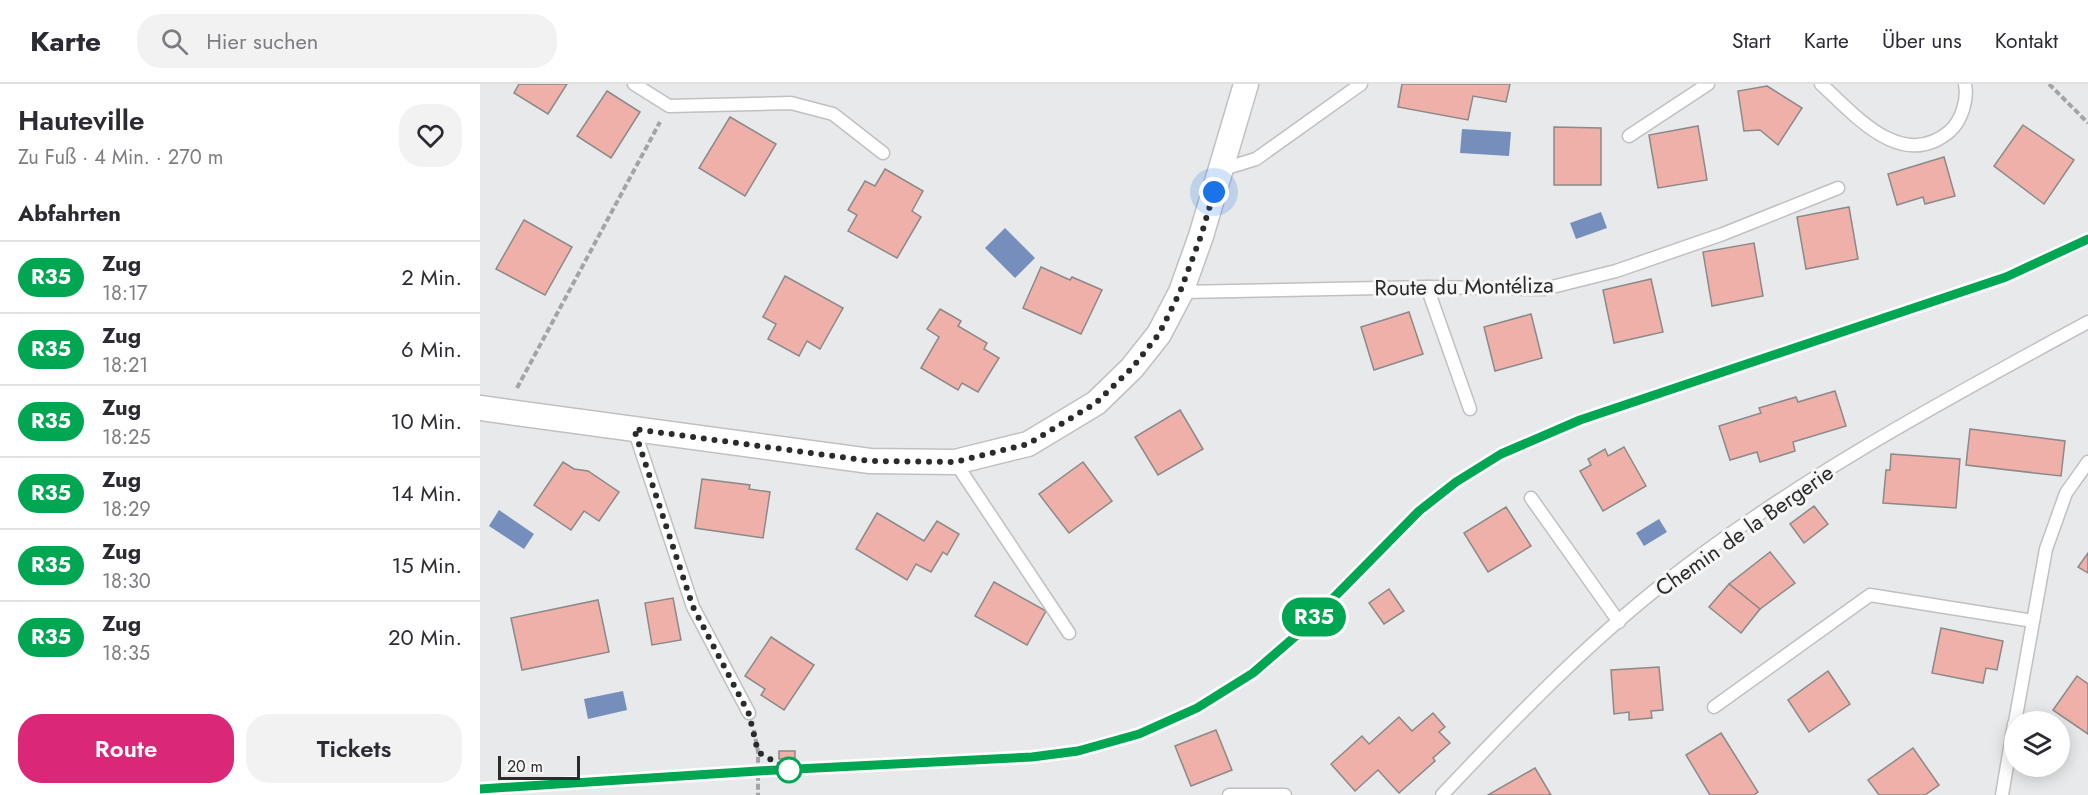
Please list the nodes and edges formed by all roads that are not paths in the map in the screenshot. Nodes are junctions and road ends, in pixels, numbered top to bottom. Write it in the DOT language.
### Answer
graph roads {
  1 [pos="634,84"];
  2 [pos="1246,84"];
  3 [pos="1361,84"];
  4 [pos="1708,84"];
  5 [pos="1821,84"];
  6 [pos="1965,84"];
  7 [pos="1629,136"];
  8 [pos="883,153"];
  9 [pos="1220,170"];
  10 [pos="1838,188"];
  11 [pos="1427,287"];
  12 [pos="1180,292"];
  13 [pos="2088,322"];
  14 [pos="480,408"];
  15 [pos="1470,409"];
  16 [pos="634,429"];
  17 [pos="955,462"];
  18 [pos="2088,462"];
  19 [pos="1531,498"];
  20 [pos="2033,621"];
  21 [pos="1619,622"];
  22 [pos="1069,633"];
  23 [pos="1714,706"];
  24 [pos="2017,711"];
  25 [pos="749,714"];
  26 [pos="2005,777"];
  27 [pos="1229,795"];
  28 [pos="1285,795"];
  29 [pos="1442,795"];
  30 [pos="2002,795"];
  1 -- 8 [label="lane"];
  2 -- 9 [label="street"];
  3 -- 9 [label="lane"];
  4 -- 7 [label="lane"];
  5 -- 6 [label="lane"];
  9 -- 12 [label="street"];
  10 -- 11 [label="lane, Route du Montéliza"];
  11 -- 12 [label="lane, Route du Montéliza"];
  11 -- 15 [label="lane"];
  12 -- 17 [label="street"];
  13 -- 21 [label="lane, Chemin de la Bergerie"];
  14 -- 16 [label="street"];
  16 -- 17 [label="street"];
  16 -- 25 [label="lane"];
  17 -- 22 [label="lane"];
  18 -- 20 [label="lane"];
  19 -- 21 [label="lane"];
  20 -- 23 [label="lane"];
  20 -- 24 [label="lane"];
  21 -- 29 [label="lane, Chemin de la Bergerie"];
  26 -- 30 [label="lane"];
  27 -- 28 [label="lane"];
}
